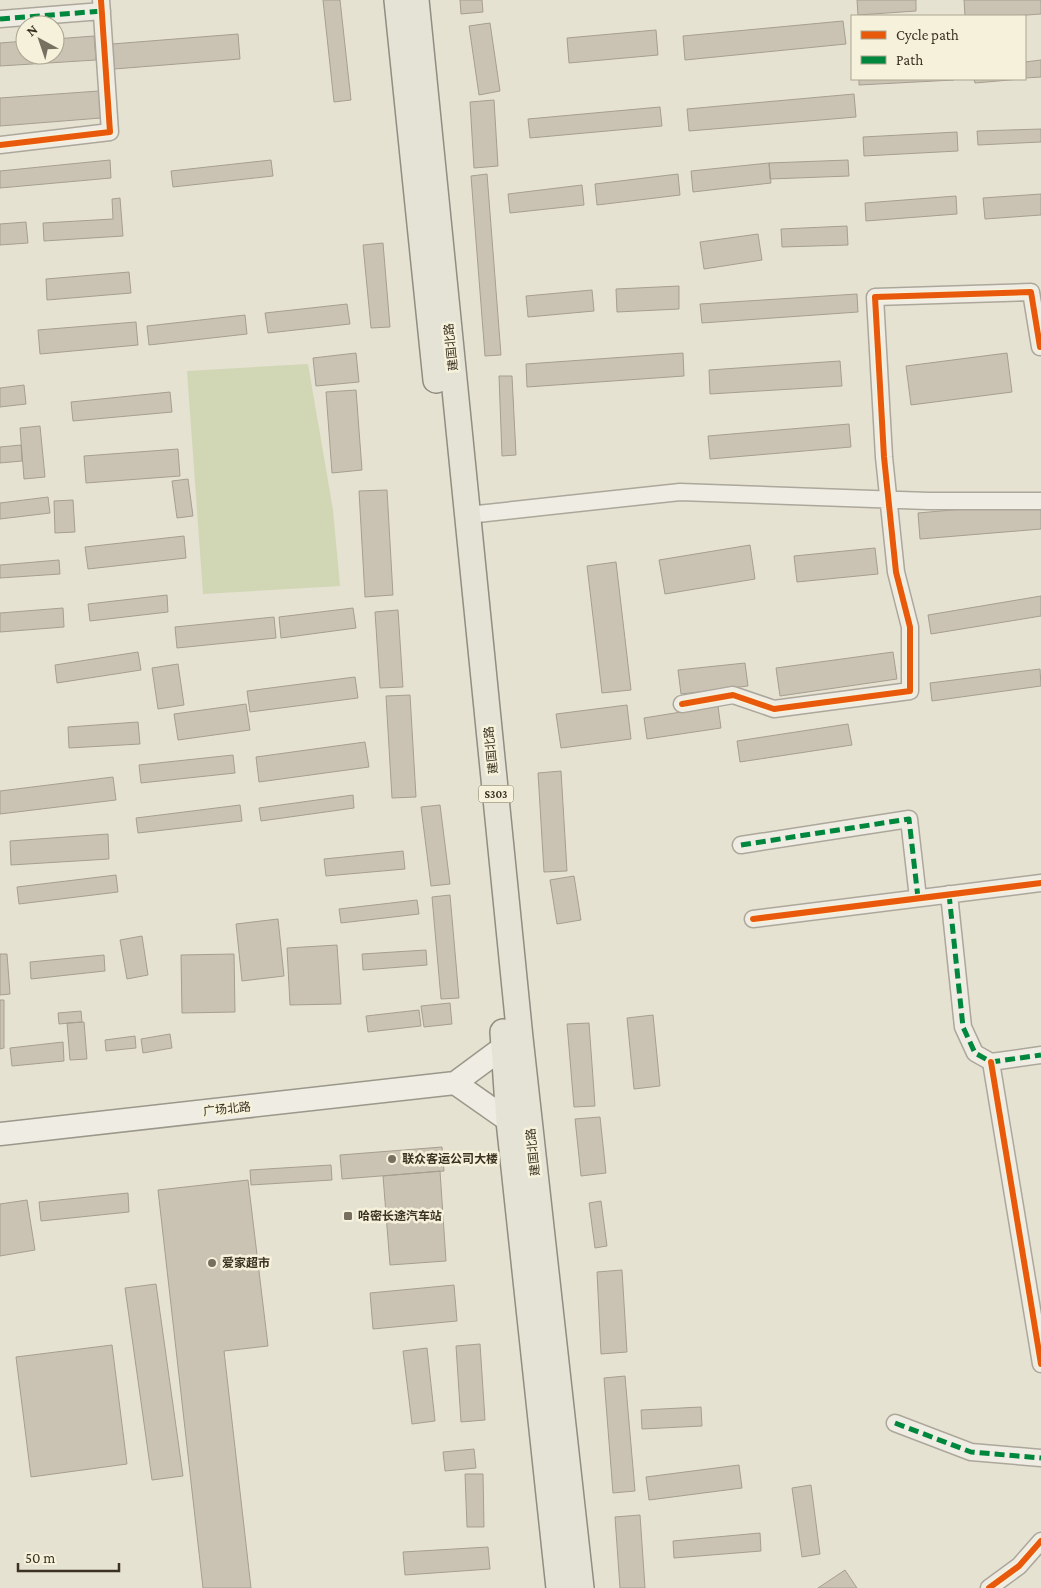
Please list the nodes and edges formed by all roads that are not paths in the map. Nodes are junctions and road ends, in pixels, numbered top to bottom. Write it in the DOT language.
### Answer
graph roads {
  1 [pos="397,0"];
  2 [pos="416,0"];
  3 [pos="101,6"];
  4 [pos="0,19"];
  5 [pos="0,145"];
  6 [pos="1040,347"];
  7 [pos="888,499"];
  8 [pos="1041,501"];
  9 [pos="468,515"];
  10 [pos="682,704"];
  11 [pos="742,845"];
  12 [pos="1041,883"];
  13 [pos="949,894"];
  14 [pos="918,898"];
  15 [pos="753,918"];
  16 [pos="512,1042"];
  17 [pos="1041,1055"];
  18 [pos="991,1062"];
  19 [pos="455,1083"];
  20 [pos="509,1121"];
  21 [pos="0,1134"];
  22 [pos="532,1136"];
  23 [pos="1041,1364"];
  24 [pos="895,1424"];
  25 [pos="1041,1458"];
  26 [pos="1041,1541"];
  27 [pos="559,1588"];
  28 [pos="581,1588"];
  29 [pos="989,1588"];
  1 -- 16 [label="main road, 建国北路"];
  2 -- 9 [label="main road, 建国北路 / S303"];
  3 -- 4 [label="street"];
  3 -- 5 [label="street"];
  6 -- 7 [label="street"];
  7 -- 8 [label="street"];
  7 -- 9 [label="street"];
  7 -- 10 [label="street"];
  9 -- 16 [label="main road, 建国北路 / S303"];
  11 -- 14 [label="street"];
  12 -- 13 [label="street"];
  13 -- 14 [label="street"];
  13 -- 18 [label="street"];
  14 -- 15 [label="street"];
  16 -- 19 [label="main road"];
  16 -- 20 [label="main road, 建国北路"];
  16 -- 22 [label="main road, 建国北路 / S303"];
  17 -- 18 [label="street"];
  18 -- 23 [label="street"];
  19 -- 20 [label="main road"];
  19 -- 21 [label="main road, 广场北路"];
  20 -- 22 [label="main road"];
  20 -- 27 [label="main road, 建国北路"];
  22 -- 28 [label="main road, 建国北路 / S303"];
  24 -- 25 [label="street"];
  26 -- 29 [label="street"];
}
